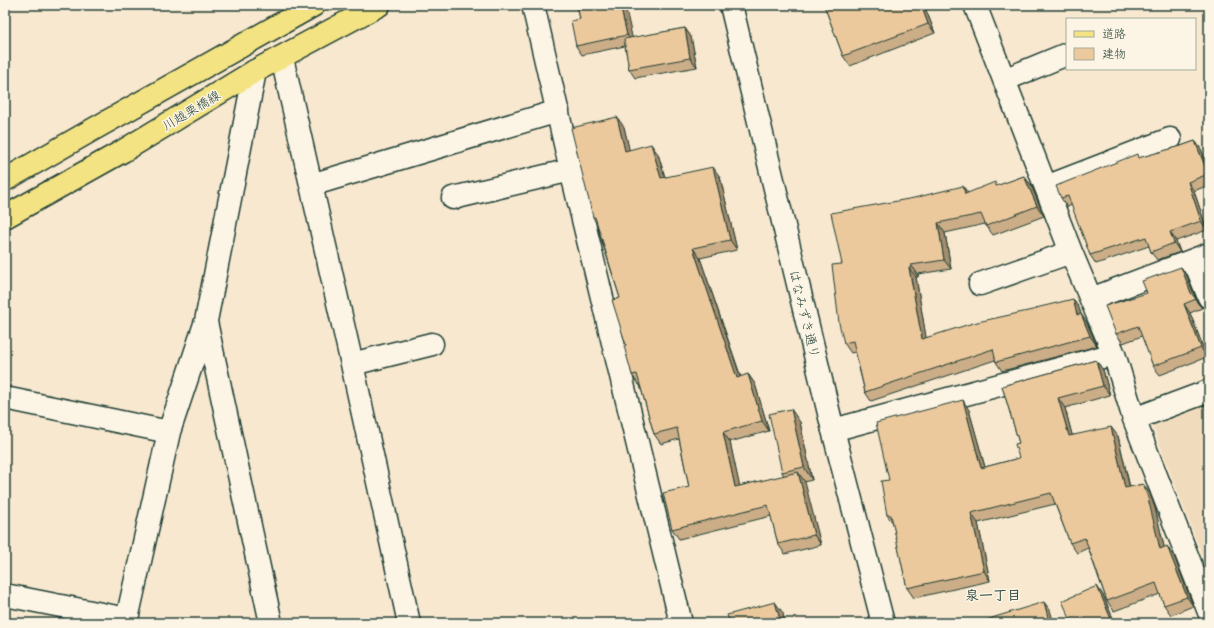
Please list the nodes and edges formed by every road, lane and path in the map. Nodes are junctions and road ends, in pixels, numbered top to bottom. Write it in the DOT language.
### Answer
graph roads {
  1 [pos="314,5"];
  2 [pos="379,5"];
  3 [pos="533,5"];
  4 [pos="731,5"];
  5 [pos="975,5"];
  6 [pos="1066,54"];
  7 [pos="282,58"];
  8 [pos="255,71"];
  9 [pos="1004,80"];
  10 [pos="558,111"];
  11 [pos="1170,139"];
  12 [pos="571,170"];
  13 [pos="5,180"];
  14 [pos="311,185"];
  15 [pos="1046,187"];
  16 [pos="453,198"];
  17 [pos="5,217"];
  18 [pos="1071,252"];
  19 [pos="1202,257"];
  20 [pos="980,284"];
  21 [pos="1209,297"];
  22 [pos="1091,299"];
  23 [pos="206,321"];
  24 [pos="432,344"];
  25 [pos="1114,354"];
  26 [pos="352,364"];
  27 [pos="1209,391"];
  28 [pos="5,398"];
  29 [pos="1134,419"];
  30 [pos="833,430"];
  31 [pos="169,432"];
  32 [pos="5,595"];
  33 [pos="1209,612"];
  34 [pos="128,621"];
  35 [pos="1209,622"];
  36 [pos="271,623"];
  37 [pos="409,623"];
  38 [pos="681,623"];
  39 [pos="883,623"];
  40 [pos="1206,623"];
  1 -- 13 [label="main road"];
  2 -- 7 [label="main road, 川越栗橋線"];
  3 -- 10 [label="street"];
  4 -- 30 [label="street, はなみずき通り"];
  5 -- 9 [label="street"];
  6 -- 9 [label="street"];
  7 -- 8 [label="main road, 川越栗橋線"];
  7 -- 14 [label="street"];
  8 -- 17 [label="main road, 川越栗橋線"];
  8 -- 23 [label="street"];
  9 -- 15 [label="street"];
  10 -- 12 [label="street"];
  10 -- 14 [label="street"];
  11 -- 15 [label="street"];
  12 -- 16 [label="street"];
  12 -- 38 [label="street"];
  14 -- 26 [label="street"];
  15 -- 18 [label="street"];
  18 -- 20 [label="street"];
  18 -- 22 [label="street"];
  19 -- 21 [label="street"];
  19 -- 22 [label="street"];
  22 -- 25 [label="street"];
  23 -- 31 [label="street"];
  23 -- 36 [label="street"];
  24 -- 26 [label="street"];
  25 -- 29 [label="street"];
  25 -- 30 [label="street"];
  26 -- 37 [label="street"];
  27 -- 29 [label="street"];
  28 -- 31 [label="street"];
  29 -- 33 [label="street"];
  30 -- 39 [label="street, はなみずき通り"];
  31 -- 34 [label="street"];
  32 -- 34 [label="street"];
  35 -- 40 [label="street"];
}
